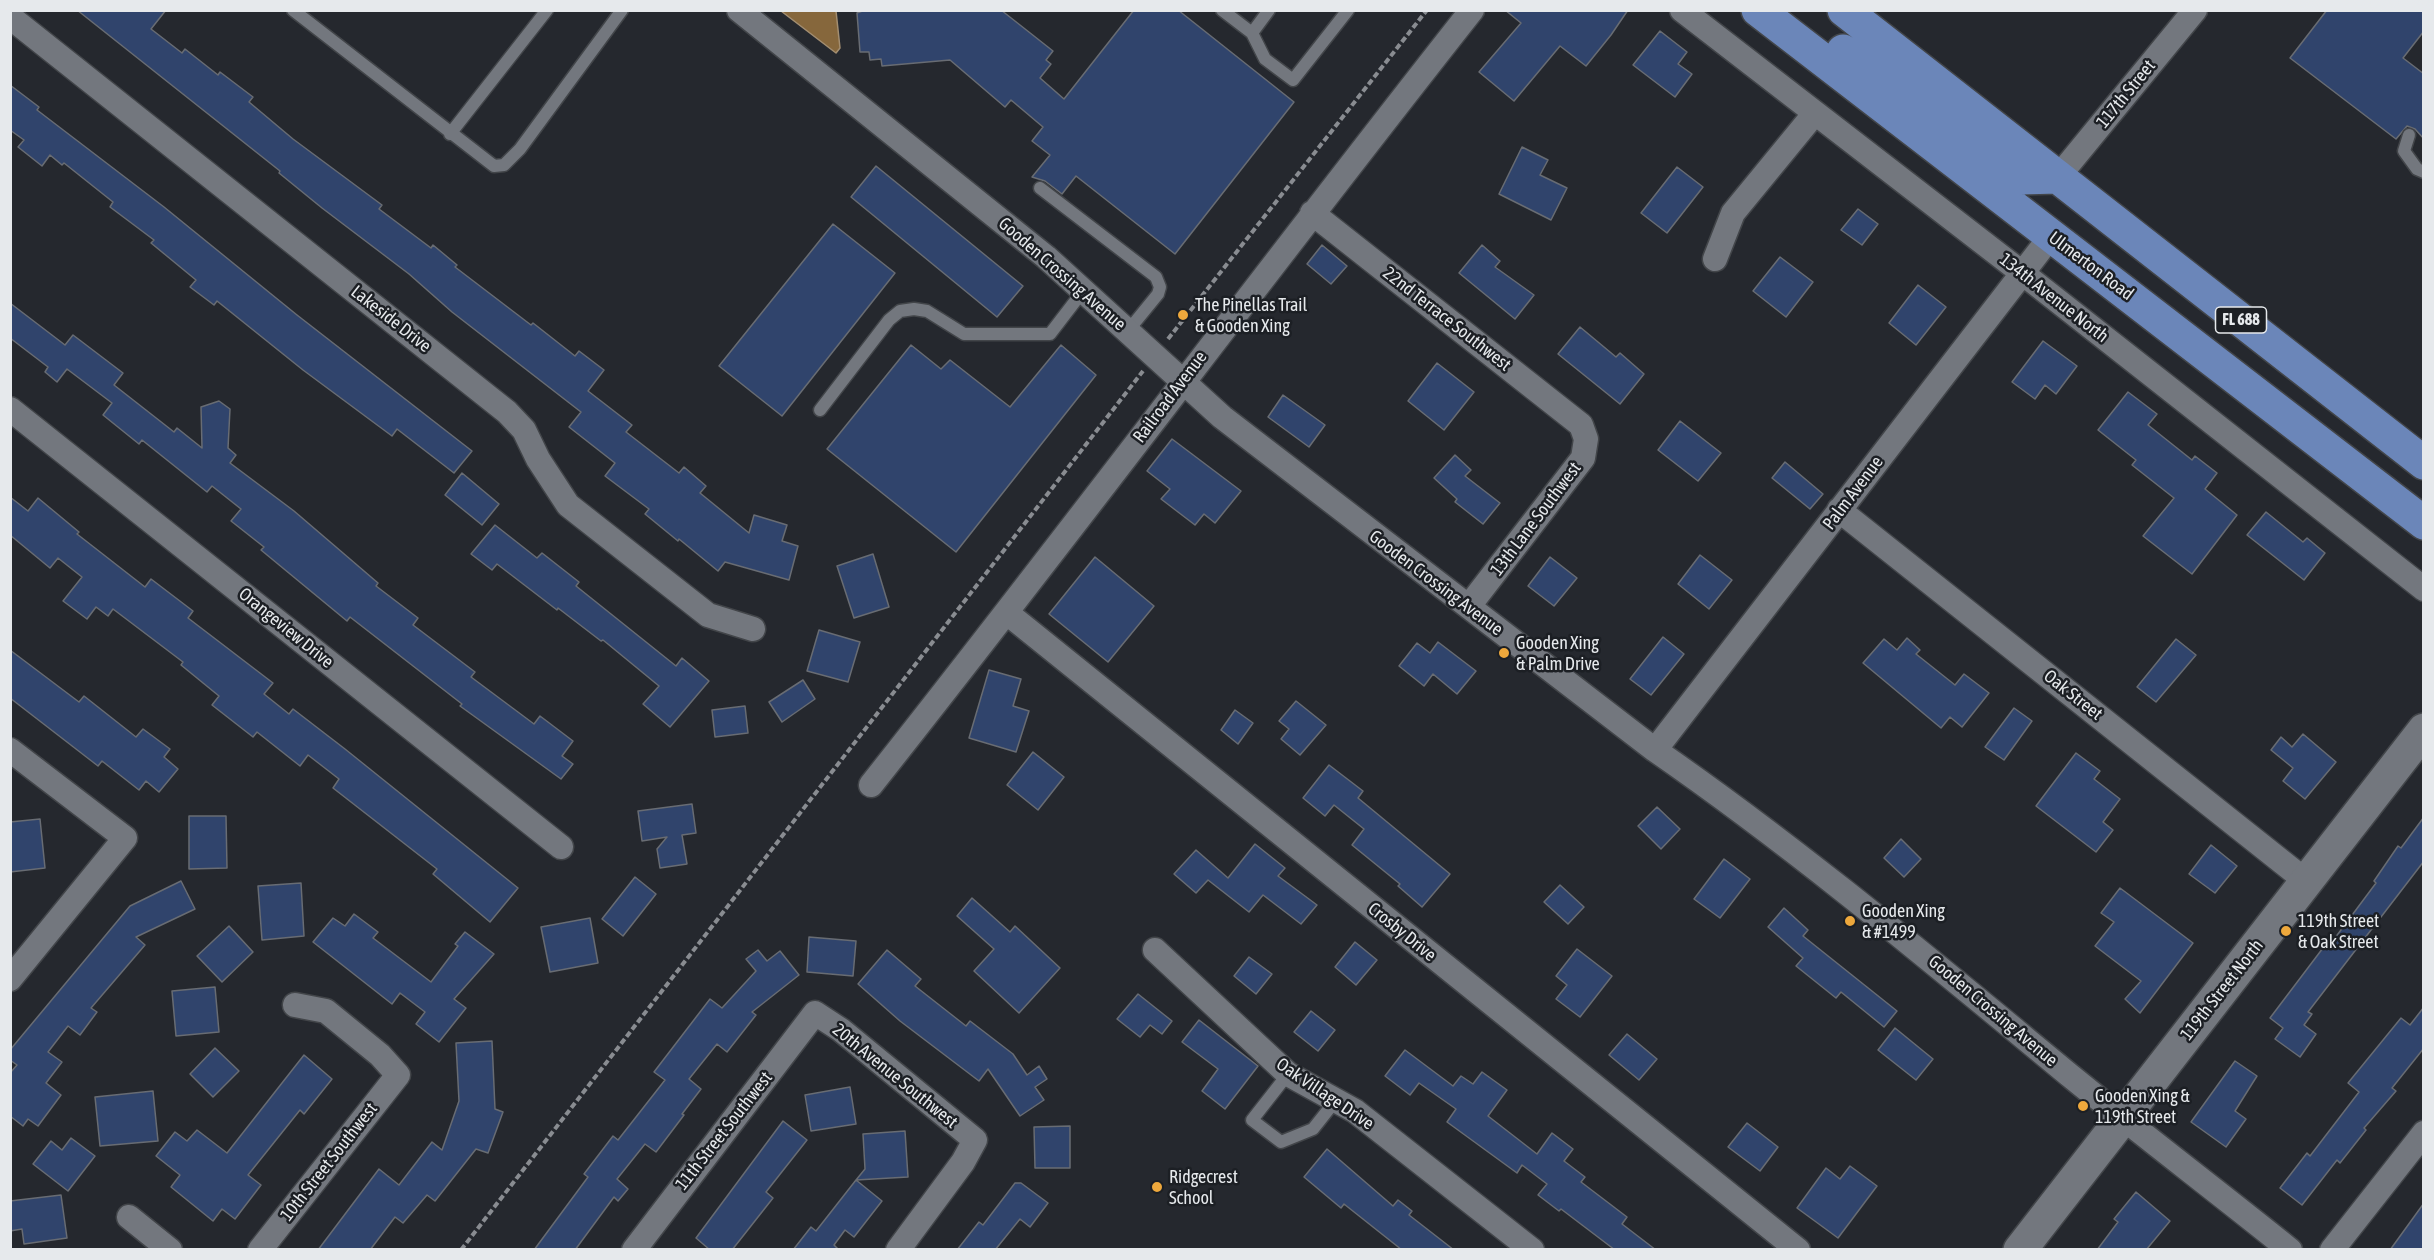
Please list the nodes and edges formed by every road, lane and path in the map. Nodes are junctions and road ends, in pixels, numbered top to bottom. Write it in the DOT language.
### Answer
graph roads {
  1 [pos="293,10"];
  2 [pos="547,10"];
  3 [pos="739,10"];
  4 [pos="1222,10"];
  5 [pos="1269,10"];
  6 [pos="1347,10"];
  7 [pos="1427,10"];
  8 [pos="1472,10"];
  9 [pos="1682,10"];
  10 [pos="1821,10"];
  11 [pos="2195,10"];
  12 [pos="623,11"];
  13 [pos="1851,16"];
  14 [pos="10,17"];
  15 [pos="1768,19"];
  16 [pos="1252,33"];
  17 [pos="1815,113"];
  18 [pos="450,134"];
  19 [pos="2409,135"];
  20 [pos="2424,172"];
  21 [pos="2058,177"];
  22 [pos="1040,188"];
  23 [pos="1312,213"];
  24 [pos="2051,236"];
  25 [pos="1715,259"];
  26 [pos="2021,272"];
  27 [pos="1083,291"];
  28 [pos="1127,332"];
  29 [pos="1154,356"];
  30 [pos="1181,382"];
  31 [pos="10,409"];
  32 [pos="820,410"];
  33 [pos="1581,425"];
  34 [pos="2424,463"];
  35 [pos="1839,510"];
  36 [pos="2424,523"];
  37 [pos="2424,590"];
  38 [pos="1469,606"];
  39 [pos="1008,613"];
  40 [pos="753,629"];
  41 [pos="2424,730"];
  42 [pos="10,750"];
  43 [pos="1655,750"];
  44 [pos="872,785"];
  45 [pos="561,847"];
  46 [pos="2306,880"];
  47 [pos="1155,950"];
  48 [pos="10,979"];
  49 [pos="295,1005"];
  50 [pos="815,1013"];
  51 [pos="1288,1074"];
  52 [pos="1336,1101"];
  53 [pos="2124,1117"];
  54 [pos="2424,1133"];
  55 [pos="129,1217"];
  56 [pos="170,1250"];
  57 [pos="260,1250"];
  58 [pos="461,1250"];
  59 [pos="634,1250"];
  60 [pos="898,1250"];
  61 [pos="1532,1250"];
  62 [pos="1798,1250"];
  63 [pos="2020,1250"];
  64 [pos="2290,1250"];
  65 [pos="2332,1250"];
  1 -- 18 [label="lane"];
  2 -- 18 [label="lane"];
  3 -- 27 [label="street, Gooden Crossing Avenue"];
  4 -- 16 [label="lane"];
  5 -- 16 [label="lane"];
  6 -- 16 [label="lane"];
  7 -- 29 [label="path"];
  8 -- 23 [label="street, Railroad Avenue"];
  9 -- 17 [label="street, 134th Avenue North"];
  10 -- 13 [label="main road"];
  11 -- 21 [label="street, 117th Street"];
  12 -- 18 [label="lane"];
  13 -- 21 [label="main road, FL 688"];
  14 -- 40 [label="street, Lakeside Drive"];
  15 -- 21 [label="main road"];
  15 -- 24 [label="main road, Ulmerton Road / FL 688"];
  17 -- 25 [label="street"];
  17 -- 26 [label="street, 134th Avenue North"];
  19 -- 20 [label="lane"];
  21 -- 34 [label="main road, FL 688"];
  22 -- 28 [label="lane"];
  23 -- 30 [label="street, Railroad Avenue"];
  23 -- 33 [label="street, 22nd Terrace Southwest"];
  24 -- 26 [label="street, Palm Avenue"];
  24 -- 36 [label="main road, Ulmerton Road / FL 688"];
  26 -- 35 [label="street, Palm Avenue"];
  26 -- 37 [label="street, 134th Avenue North"];
  27 -- 28 [label="street, Gooden Crossing Avenue"];
  27 -- 32 [label="lane"];
  28 -- 29 [label="street, Gooden Crossing Avenue"];
  29 -- 30 [label="street, Gooden Crossing Avenue"];
  29 -- 58 [label="path"];
  30 -- 38 [label="street, Gooden Crossing Avenue"];
  30 -- 39 [label="street, Railroad Avenue"];
  31 -- 45 [label="street, Orangeview Drive"];
  33 -- 38 [label="street, 13th Lane Southwest"];
  35 -- 43 [label="street, Palm Avenue"];
  35 -- 46 [label="street, Oak Street"];
  38 -- 43 [label="street, Gooden Crossing Avenue"];
  39 -- 44 [label="street, Railroad Avenue"];
  39 -- 62 [label="street, Crosby Drive"];
  41 -- 46 [label="street, 119th Street North"];
  42 -- 48 [label="street"];
  43 -- 53 [label="street, Gooden Crossing Avenue"];
  46 -- 53 [label="street, 119th Street North"];
  47 -- 51 [label="street, Oak Village Drive"];
  49 -- 57 [label="street, 10th Street Southwest"];
  50 -- 59 [label="street, 11th Street Southwest"];
  50 -- 60 [label="street, 20th Avenue Southwest"];
  51 -- 52 [label="street, Oak Village Drive"];
  51 -- 52 [label="lane"];
  52 -- 61 [label="street, Oak Village Drive"];
  53 -- 63 [label="street, 119th Street North"];
  53 -- 64 [label="street, Gooden Crossing Avenue"];
  54 -- 65 [label="street"];
  55 -- 56 [label="street"];
}
